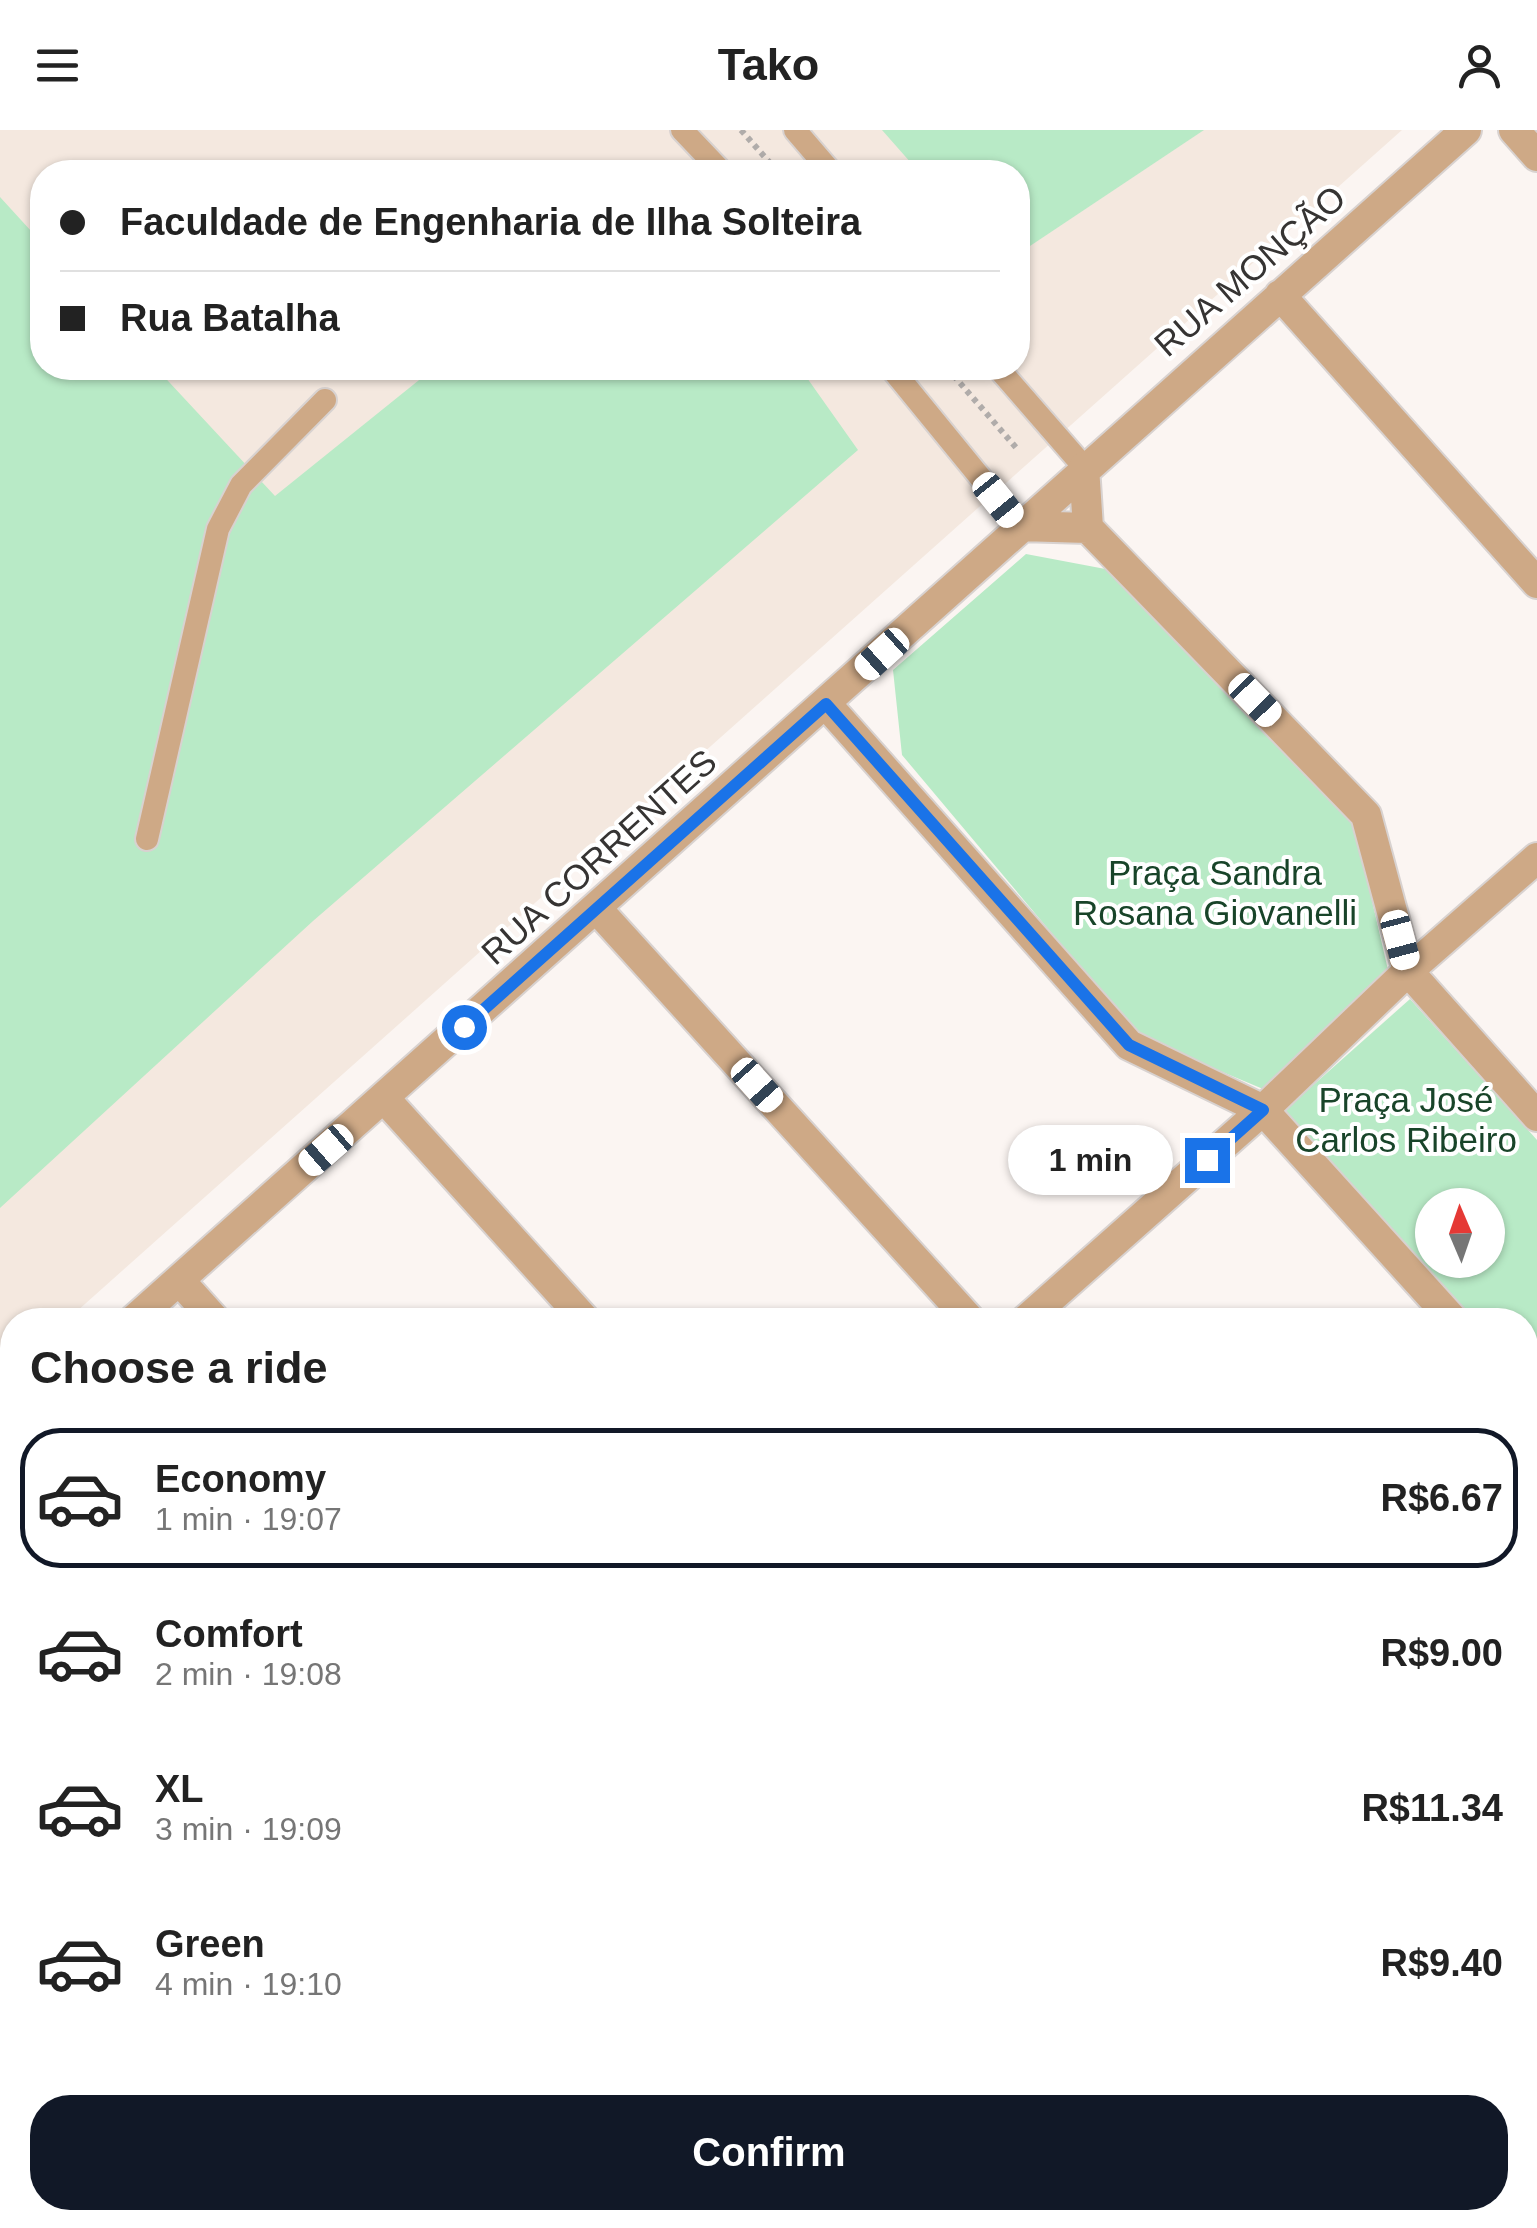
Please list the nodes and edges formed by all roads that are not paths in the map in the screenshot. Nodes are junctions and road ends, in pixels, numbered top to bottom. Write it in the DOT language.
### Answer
graph roads {
  1 [pos="682,130"];
  2 [pos="795,130"];
  3 [pos="1466,130"];
  4 [pos="1514,130"];
  5 [pos="1537,156"];
  6 [pos="711,160"];
  7 [pos="821,160"];
  8 [pos="1280,295"];
  9 [pos="901,380"];
  10 [pos="1008,380"];
  11 [pos="325,400"];
  12 [pos="1084,467"];
  13 [pos="1020,526"];
  14 [pos="1088,528"];
  15 [pos="1537,583"];
  16 [pos="826,704"];
  17 [pos="147,839"];
  18 [pos="1537,858"];
  19 [pos="598,908"];
  20 [pos="1408,971"];
  21 [pos="384,1098"];
  22 [pos="1263,1110"];
  23 [pos="1537,1116"];
  24 [pos="180,1280"];
  25 [pos="148,1308"];
  26 [pos="204,1308"];
  27 [pos="573,1308"];
  28 [pos="959,1308"];
  29 [pos="1047,1308"];
  30 [pos="1442,1308"];
  1 -- 6 [label="lane"];
  2 -- 7 [label="lane"];
  3 -- 8 [label="street, RUA MONÇÃO"];
  4 -- 5 [label="street"];
  8 -- 12 [label="street, RUA MONÇÃO"];
  8 -- 15 [label="street"];
  9 -- 13 [label="lane"];
  10 -- 12 [label="lane"];
  11 -- 17 [label="lane"];
  12 -- 13 [label="street, RUA MONÇÃO"];
  12 -- 14 [label="street"];
  13 -- 14 [label="street"];
  13 -- 16 [label="street, RUA CORRENTES"];
  14 -- 20 [label="street"];
  16 -- 19 [label="street, RUA CORRENTES"];
  16 -- 22 [label="street"];
  18 -- 20 [label="street"];
  19 -- 21 [label="street, RUA CORRENTES"];
  19 -- 28 [label="street"];
  20 -- 22 [label="street"];
  20 -- 23 [label="street"];
  21 -- 24 [label="street, RUA CORRENTES"];
  21 -- 27 [label="street"];
  22 -- 29 [label="street"];
  22 -- 30 [label="street"];
  24 -- 25 [label="street, RUA CORRENTES"];
  24 -- 26 [label="street"];
}
